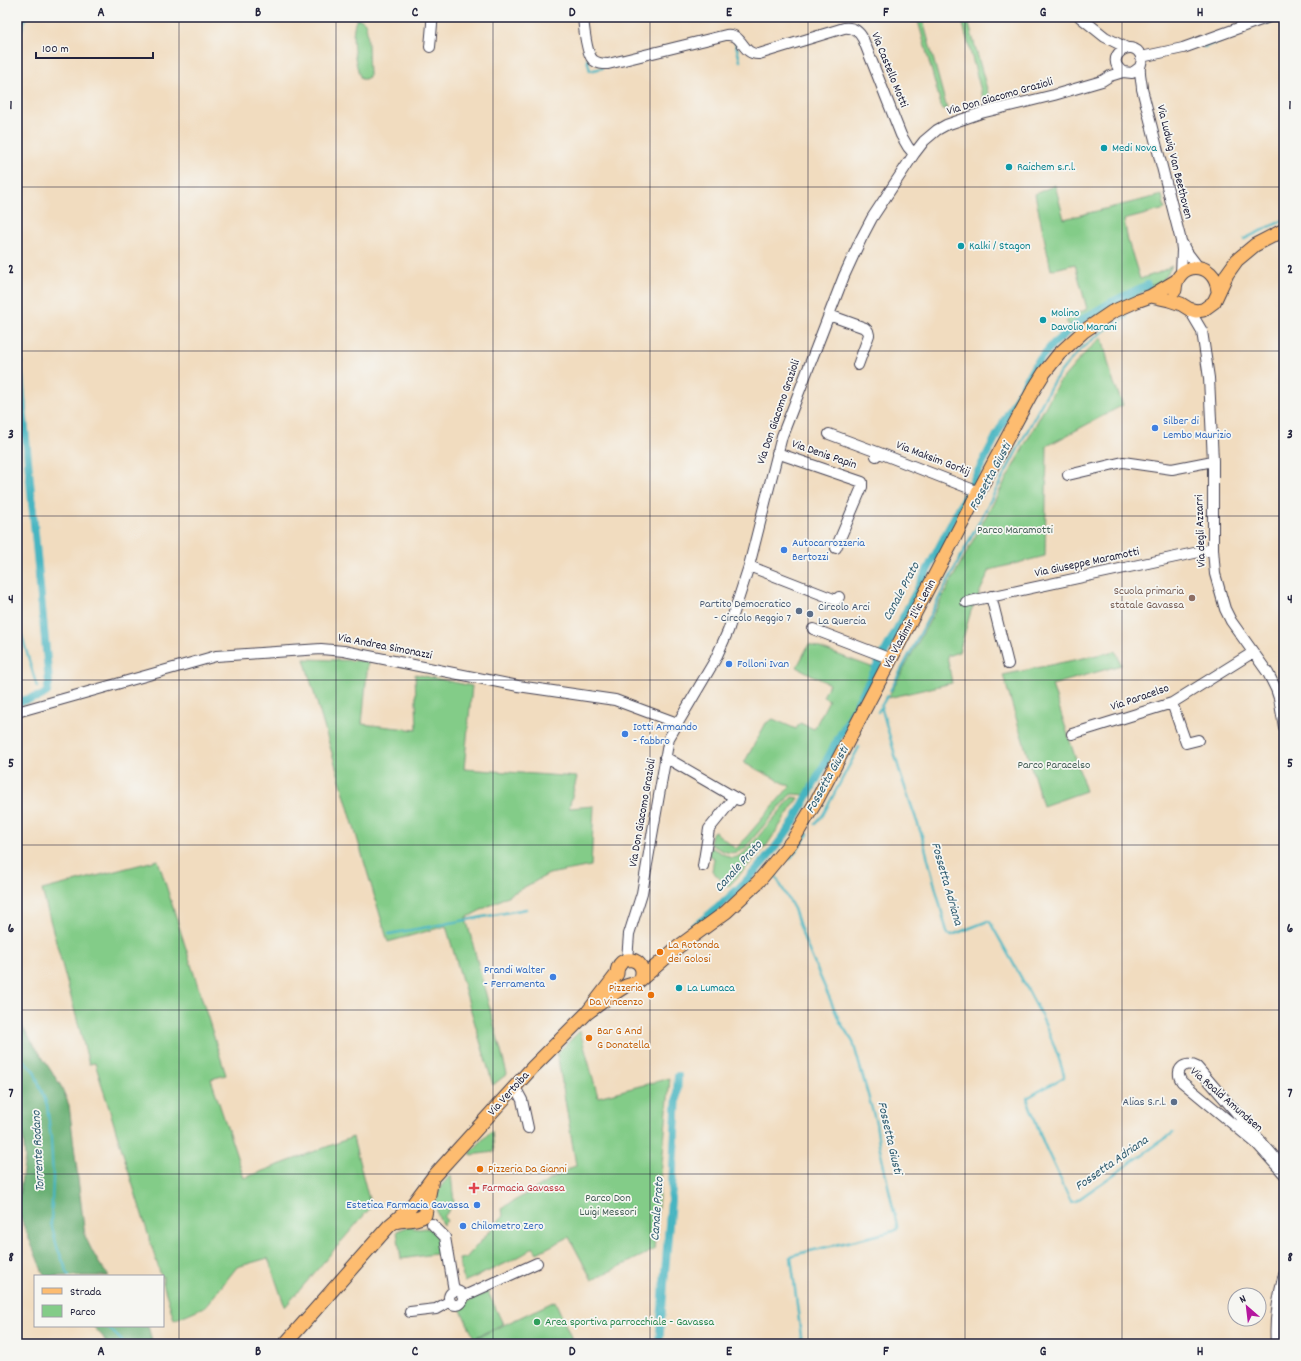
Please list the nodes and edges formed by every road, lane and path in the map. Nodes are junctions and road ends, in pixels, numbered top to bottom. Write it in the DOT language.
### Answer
graph roads {
  1 [pos="432,17"];
  2 [pos="583,17"];
  3 [pos="1080,17"];
  4 [pos="1268,17"];
  5 [pos="1105,37"];
  6 [pos="430,47"];
  7 [pos="1127,48"];
  8 [pos="1141,57"];
  9 [pos="1116,60"];
  10 [pos="1140,67"];
  11 [pos="1126,73"];
  12 [pos="1093,83"];
  13 [pos="1142,89"];
  14 [pos="914,154"];
  15 [pos="1284,230"];
  16 [pos="1181,241"];
  17 [pos="1237,260"];
  18 [pos="1204,270"];
  19 [pos="1179,278"];
  20 [pos="1218,291"];
  21 [pos="1151,296"];
  22 [pos="1209,306"];
  23 [pos="1185,307"];
  24 [pos="829,315"];
  25 [pos="1202,331"];
  26 [pos="858,365"];
  27 [pos="829,434"];
  28 [pos="777,453"];
  29 [pos="1213,461"];
  30 [pos="1068,475"];
  31 [pos="973,489"];
  32 [pos="836,548"];
  33 [pos="1213,549"];
  34 [pos="749,566"];
  35 [pos="991,596"];
  36 [pos="839,597"];
  37 [pos="966,602"];
  38 [pos="813,629"];
  39 [pos="1252,652"];
  40 [pos="887,658"];
  41 [pos="1008,664"];
  42 [pos="1172,703"];
  43 [pos="17,712"];
  44 [pos="678,723"];
  45 [pos="1284,727"];
  46 [pos="1072,734"];
  47 [pos="1198,740"];
  48 [pos="665,757"];
  49 [pos="703,866"];
  50 [pos="666,956"];
  51 [pos="633,961"];
  52 [pos="617,974"];
  53 [pos="641,978"];
  54 [pos="628,985"];
  55 [pos="587,1013"];
  56 [pos="515,1086"];
  57 [pos="528,1128"];
  58 [pos="1284,1168"];
  59 [pos="1284,1174"];
  60 [pos="421,1213"];
  61 [pos="537,1263"];
  62 [pos="1284,1274"];
  63 [pos="454,1291"];
  64 [pos="464,1296"];
  65 [pos="450,1301"];
  66 [pos="410,1312"];
  67 [pos="285,1344"];
  68 [pos="1276,1344"];
  1 -- 6 [label="street"];
  2 -- 14 [label="street, Via Castello Motti"];
  3 -- 5 [label="street, Via Ludwig Van Beethoven"];
  4 -- 8 [label="street"];
  5 -- 7 [label="street, Via Ludwig Van Beethoven"];
  5 -- 9 [label="street, Via Ludwig Van Beethoven"];
  7 -- 8 [label="street, Via Ludwig Van Beethoven"];
  7 -- 9 [label="street"];
  8 -- 10 [label="street, Via Ludwig Van Beethoven"];
  9 -- 11 [label="street, Via Ludwig Van Beethoven"];
  9 -- 12 [label="street, Via Don Giacomo Grazioli"];
  10 -- 11 [label="street"];
  10 -- 13 [label="street, Via Ludwig Van Beethoven"];
  11 -- 12 [label="street, Via Don Giacomo Grazioli"];
  11 -- 13 [label="street, Via Ludwig Van Beethoven"];
  12 -- 14 [label="street, Via Don Giacomo Grazioli"];
  13 -- 16 [label="street, Via Ludwig Van Beethoven"];
  14 -- 24 [label="street, Via Don Giacomo Grazioli"];
  15 -- 17 [label="main road, Via Vladimir Il'ic Lenin"];
  16 -- 18 [label="street, Via Ludwig Van Beethoven"];
  16 -- 19 [label="street, Via Ludwig Van Beethoven"];
  17 -- 18 [label="main road, Via Vladimir Il'ic Lenin"];
  17 -- 20 [label="main road, Via Vladimir Il'ic Lenin"];
  18 -- 19 [label="main road, Via Vladimir Il'ic Lenin"];
  18 -- 20 [label="main road"];
  19 -- 21 [label="main road, Via Vladimir Il'ic Lenin"];
  19 -- 23 [label="main road"];
  20 -- 22 [label="main road, Via Vladimir Il'ic Lenin"];
  21 -- 23 [label="main road"];
  21 -- 31 [label="main road, Via Vladimir Il'ic Lenin"];
  22 -- 23 [label="main road"];
  22 -- 25 [label="street, Via degli Azzarri"];
  23 -- 25 [label="street, Via degli Azzarri"];
  24 -- 26 [label="street"];
  24 -- 28 [label="street, Via Don Giacomo Grazioli"];
  25 -- 29 [label="street, Via degli Azzarri"];
  27 -- 31 [label="street, Via Maksim Gorkij"];
  28 -- 32 [label="street, Via Denis Papin"];
  28 -- 34 [label="street, Via Don Giacomo Grazioli"];
  29 -- 30 [label="street"];
  29 -- 33 [label="street, Via degli Azzarri"];
  31 -- 40 [label="main road, Via Vladimir Il'ic Lenin"];
  33 -- 35 [label="street, Via Giuseppe Maramotti"];
  33 -- 39 [label="street, Via degli Azzarri"];
  34 -- 36 [label="street"];
  34 -- 44 [label="street, Via Don Giacomo Grazioli"];
  35 -- 37 [label="street, Via Giuseppe Maramotti"];
  35 -- 41 [label="street"];
  38 -- 40 [label="street, Via Vladimir Il'ic Lenin"];
  39 -- 42 [label="street, Via Paracelso"];
  39 -- 45 [label="street, Via degli Azzarri"];
  40 -- 50 [label="main road, Via Vladimir Il'ic Lenin"];
  42 -- 46 [label="street, Via Paracelso"];
  42 -- 47 [label="street"];
  43 -- 44 [label="street, Via Andrea Simonazzi"];
  44 -- 48 [label="street, Via Don Giacomo Grazioli"];
  48 -- 49 [label="street"];
  48 -- 51 [label="street, Via Don Giacomo Grazioli"];
  50 -- 51 [label="main road, Via Vladimir Il'ic Lenin"];
  50 -- 53 [label="main road, Via Vladimir Il'ic Lenin"];
  51 -- 52 [label="main road"];
  51 -- 53 [label="main road"];
  52 -- 54 [label="main road"];
  52 -- 55 [label="main road"];
  53 -- 54 [label="main road, Via Vladimir Il'ic Lenin"];
  54 -- 55 [label="main road, Via Vladimir Il'ic Lenin"];
  55 -- 56 [label="main road, Via Vertoiba"];
  56 -- 57 [label="street"];
  56 -- 60 [label="main road, Via Vertoiba"];
  58 -- 59 [label="street, Via Roald Amundsen"];
  60 -- 63 [label="street"];
  60 -- 67 [label="main road"];
  61 -- 64 [label="street"];
  62 -- 68 [label="street"];
  63 -- 64 [label="street"];
  63 -- 65 [label="street"];
  64 -- 65 [label="street"];
  65 -- 66 [label="street"];
}
